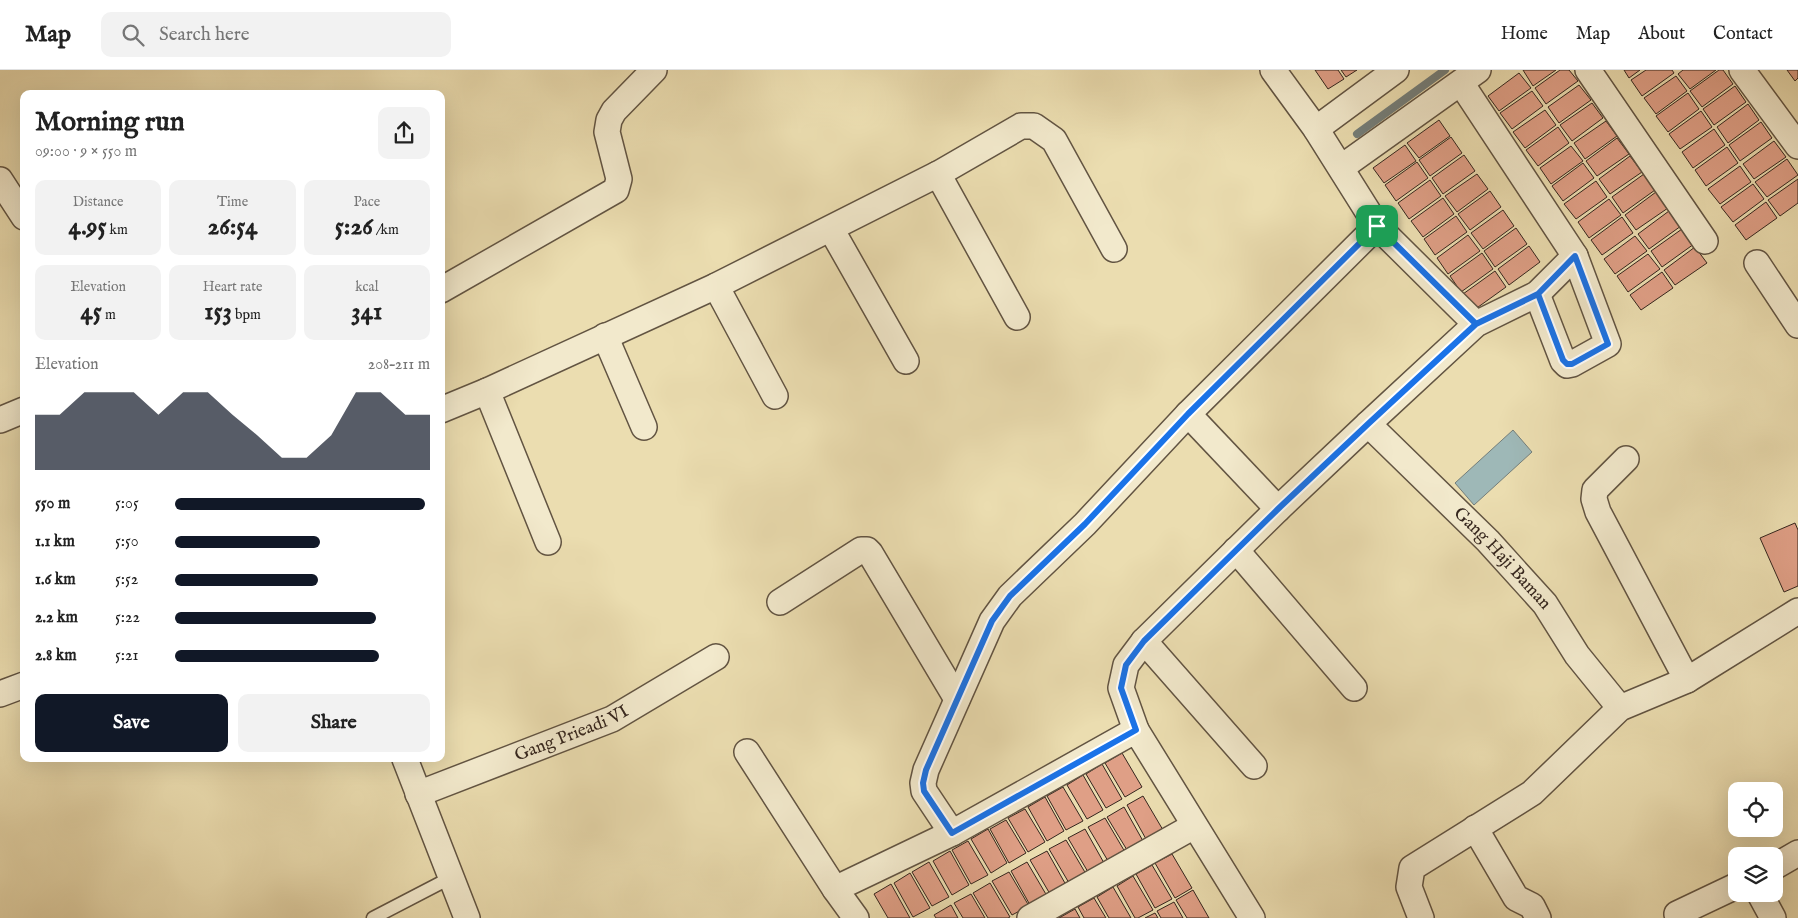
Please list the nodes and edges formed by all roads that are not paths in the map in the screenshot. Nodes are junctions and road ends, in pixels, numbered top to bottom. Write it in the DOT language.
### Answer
graph roads {
  1 [pos="654,70"];
  2 [pos="1273,70"];
  3 [pos="1396,70"];
  4 [pos="1588,70"];
  5 [pos="1742,70"];
  6 [pos="1470,76"];
  7 [pos="1316,129"];
  8 [pos="1798,146"];
  9 [pos="1342,167"];
  10 [pos="938,174"];
  11 [pos="0,180"];
  12 [pos="20,211"];
  13 [pos="1377,226"];
  14 [pos="831,228"];
  15 [pos="1705,241"];
  16 [pos="1114,249"];
  17 [pos="1575,256"];
  18 [pos="1757,263"];
  19 [pos="716,286"];
  20 [pos="445,288"];
  21 [pos="1538,294"];
  22 [pos="1017,318"];
  23 [pos="1476,324"];
  24 [pos="1798,325"];
  25 [pos="605,336"];
  26 [pos="906,361"];
  27 [pos="487,391"];
  28 [pos="775,396"];
  29 [pos="445,408"];
  30 [pos="20,412"];
  31 [pos="1188,414"];
  32 [pos="0,420"];
  33 [pos="1368,424"];
  34 [pos="644,427"];
  35 [pos="1626,459"];
  36 [pos="1278,509"];
  37 [pos="548,542"];
  38 [pos="1236,550"];
  39 [pos="780,602"];
  40 [pos="1798,611"];
  41 [pos="1144,641"];
  42 [pos="716,657"];
  43 [pos="1687,680"];
  44 [pos="20,686"];
  45 [pos="1354,688"];
  46 [pos="0,694"];
  47 [pos="957,699"];
  48 [pos="1620,708"];
  49 [pos="1136,730"];
  50 [pos="747,752"];
  51 [pos="406,762"];
  52 [pos="1254,766"];
  53 [pos="418,794"];
  54 [pos="1194,826"];
  55 [pos="1475,828"];
  56 [pos="952,833"];
  57 [pos="1798,854"];
  58 [pos="1783,862"];
  59 [pos="452,877"];
  60 [pos="835,889"];
  61 [pos="1728,890"];
  62 [pos="1765,902"];
  63 [pos="1677,914"];
  64 [pos="373,918"];
  65 [pos="467,918"];
  66 [pos="856,918"];
  67 [pos="1030,918"];
  68 [pos="1252,918"];
  69 [pos="1421,918"];
  70 [pos="1538,918"];
  71 [pos="1774,918"];
  1 -- 20 [label="street"];
  2 -- 7 [label="street"];
  3 -- 7 [label="street"];
  4 -- 15 [label="street"];
  5 -- 8 [label="street"];
  6 -- 9 [label="street"];
  6 -- 17 [label="street"];
  7 -- 9 [label="street"];
  9 -- 13 [label="street"];
  10 -- 14 [label="street"];
  10 -- 16 [label="street"];
  10 -- 22 [label="street"];
  11 -- 12 [label="street"];
  13 -- 23 [label="street"];
  13 -- 31 [label="street"];
  14 -- 19 [label="street"];
  14 -- 26 [label="street"];
  17 -- 21 [label="street"];
  17 -- 21 [label="street"];
  18 -- 24 [label="street"];
  19 -- 25 [label="street"];
  19 -- 28 [label="street"];
  21 -- 23 [label="street"];
  23 -- 33 [label="street"];
  25 -- 27 [label="street"];
  25 -- 34 [label="street"];
  27 -- 29 [label="street"];
  27 -- 37 [label="street"];
  30 -- 32 [label="street"];
  31 -- 36 [label="street"];
  31 -- 47 [label="street"];
  33 -- 36 [label="street"];
  33 -- 48 [label="street, Gang Haji Baman"];
  35 -- 43 [label="street"];
  36 -- 38 [label="street"];
  38 -- 41 [label="street"];
  38 -- 45 [label="street"];
  39 -- 47 [label="street"];
  40 -- 43 [label="street"];
  41 -- 49 [label="street"];
  41 -- 52 [label="street"];
  42 -- 53 [label="street, Gang Prieadi VI"];
  43 -- 48 [label="street"];
  44 -- 46 [label="street"];
  47 -- 56 [label="street"];
  48 -- 55 [label="street"];
  49 -- 54 [label="street"];
  49 -- 56 [label="street"];
  50 -- 60 [label="street"];
  51 -- 53 [label="street"];
  53 -- 59 [label="street"];
  54 -- 67 [label="street"];
  54 -- 68 [label="street"];
  55 -- 69 [label="street"];
  55 -- 70 [label="street"];
  56 -- 60 [label="street"];
  57 -- 58 [label="street"];
  59 -- 64 [label="lane"];
  59 -- 65 [label="street"];
  60 -- 66 [label="street"];
  61 -- 63 [label="street"];
  62 -- 71 [label="street"];
}
